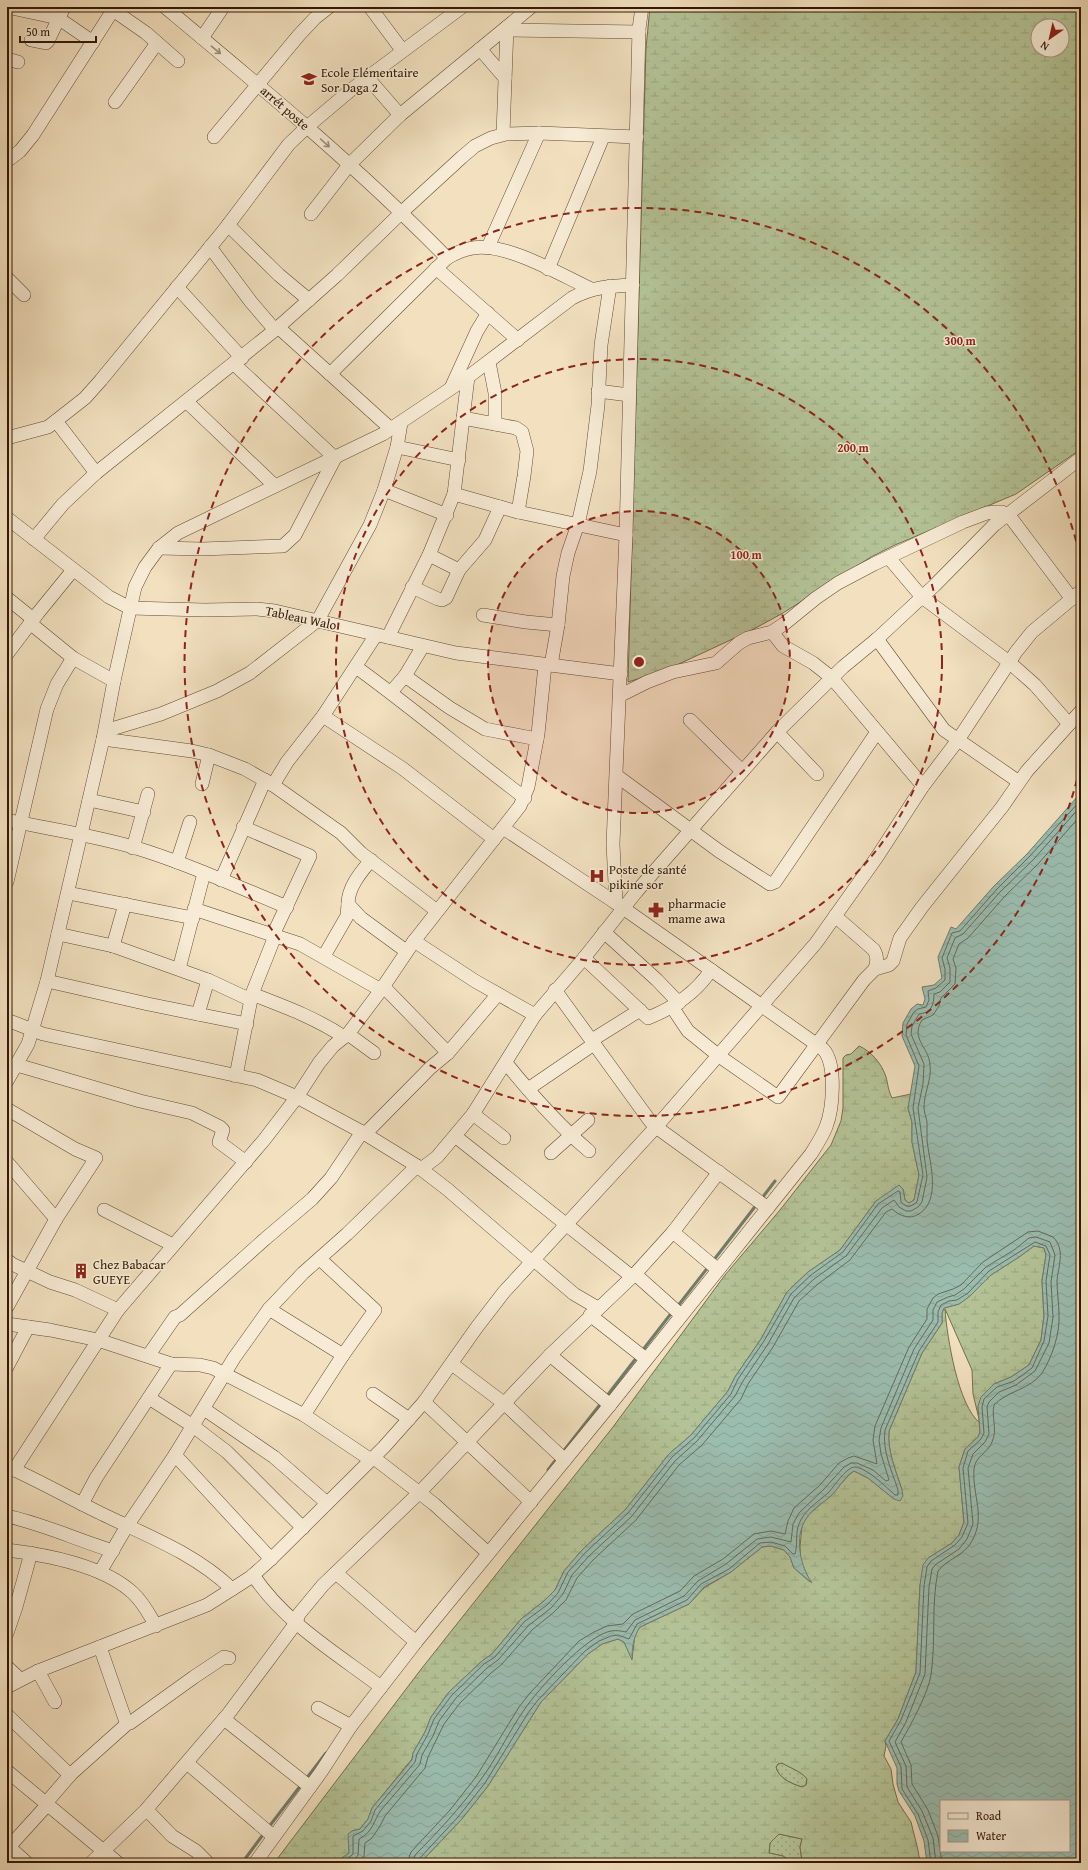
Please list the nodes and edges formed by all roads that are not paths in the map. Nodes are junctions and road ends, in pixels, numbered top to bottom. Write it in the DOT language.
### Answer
graph roads {
  1 [pos="7,7"];
  2 [pos="164,7"];
  3 [pos="222,7"];
  4 [pos="329,7"];
  5 [pos="370,7"];
  6 [pos="462,7"];
  7 [pos="531,7"];
  8 [pos="642,7"];
  9 [pos="114,8"];
  10 [pos="61,13"];
  11 [pos="507,29"];
  12 [pos="638,32"];
  13 [pos="202,38"];
  14 [pos="31,40"];
  15 [pos="94,42"];
  16 [pos="157,43"];
  17 [pos="480,49"];
  18 [pos="402,50"];
  19 [pos="178,61"];
  20 [pos="367,77"];
  21 [pos="505,78"];
  22 [pos="257,84"];
  23 [pos="115,102"];
  24 [pos="400,115"];
  25 [pos="307,126"];
  26 [pos="539,133"];
  27 [pos="503,134"];
  28 [pos="214,137"];
  29 [pos="603,137"];
  30 [pos="637,137"];
  31 [pos="7,161"];
  32 [pos="350,165"];
  33 [pos="402,212"];
  34 [pos="311,214"];
  35 [pos="228,225"];
  36 [pos="210,247"];
  37 [pos="488,247"];
  38 [pos="446,258"];
  39 [pos="436,268"];
  40 [pos="548,269"];
  41 [pos="7,278"];
  42 [pos="633,285"];
  43 [pos="610,286"];
  44 [pos="177,287"];
  45 [pos="591,289"];
  46 [pos="24,295"];
  47 [pos="309,300"];
  48 [pos="488,313"];
  49 [pos="277,328"];
  50 [pos="518,340"];
  51 [pos="238,361"];
  52 [pos="489,362"];
  53 [pos="330,374"];
  54 [pos="468,377"];
  55 [pos="450,390"];
  56 [pos="598,392"];
  57 [pos="629,394"];
  58 [pos="187,402"];
  59 [pos="463,418"];
  60 [pos="56,421"];
  61 [pos="495,424"];
  62 [pos="396,426"];
  63 [pos="7,438"];
  64 [pos="397,447"];
  65 [pos="335,458"];
  66 [pos="1081,458"];
  67 [pos="458,460"];
  68 [pos="96,473"];
  69 [pos="275,486"];
  70 [pos="384,490"];
  71 [pos="454,494"];
  72 [pos="500,507"];
  73 [pos="518,512"];
  74 [pos="1006,514"];
  75 [pos="447,515"];
  76 [pos="7,518"];
  77 [pos="578,524"];
  78 [pos="626,535"];
  79 [pos="34,539"];
  80 [pos="159,548"];
  81 [pos="429,555"];
  82 [pos="889,558"];
  83 [pos="73,570"];
  84 [pos="459,570"];
  85 [pos="412,587"];
  86 [pos="1077,595"];
  87 [pos="7,598"];
  88 [pos="922,598"];
  89 [pos="130,608"];
  90 [pos="483,615"];
  91 [pos="318,620"];
  92 [pos="31,621"];
  93 [pos="558,625"];
  94 [pos="772,632"];
  95 [pos="382,636"];
  96 [pos="877,639"];
  97 [pos="423,646"];
  98 [pos="7,654"];
  99 [pos="73,658"];
  100 [pos="1009,662"];
  101 [pos="548,665"];
  102 [pos="356,667"];
  103 [pos="621,674"];
  104 [pos="404,676"];
  105 [pos="832,678"];
  106 [pos="114,681"];
  107 [pos="391,692"];
  108 [pos="620,695"];
  109 [pos="1081,711"];
  110 [pos="323,716"];
  111 [pos="690,720"];
  112 [pos="1069,724"];
  113 [pos="777,732"];
  114 [pos="877,732"];
  115 [pos="104,735"];
  116 [pos="536,739"];
  117 [pos="958,740"];
  118 [pos="209,755"];
  119 [pos="742,771"];
  120 [pos="818,774"];
  121 [pos="617,776"];
  122 [pos="269,782"];
  123 [pos="1019,782"];
  124 [pos="202,784"];
  125 [pos="923,786"];
  126 [pos="148,794"];
  127 [pos="524,798"];
  128 [pos="89,800"];
  129 [pos="144,812"];
  130 [pos="7,820"];
  131 [pos="190,822"];
  132 [pos="22,823"];
  133 [pos="243,828"];
  134 [pos="503,828"];
  135 [pos="691,830"];
  136 [pos="80,835"];
  137 [pos="494,839"];
  138 [pos="133,848"];
  139 [pos="371,860"];
  140 [pos="177,862"];
  141 [pos="204,873"];
  142 [pos="222,880"];
  143 [pos="7,882"];
  144 [pos="68,893"];
  145 [pos="125,904"];
  146 [pos="348,904"];
  147 [pos="619,906"];
  148 [pos="287,907"];
  149 [pos="436,911"];
  150 [pos="193,914"];
  151 [pos="835,916"];
  152 [pos="604,932"];
  153 [pos="58,934"];
  154 [pos="274,935"];
  155 [pos="113,946"];
  156 [pos="410,946"];
  157 [pos="324,956"];
  158 [pos="584,958"];
  159 [pos="875,968"];
  160 [pos="179,969"];
  161 [pos="711,970"];
  162 [pos="208,980"];
  163 [pos="47,981"];
  164 [pos="382,988"];
  165 [pos="555,990"];
  166 [pos="498,994"];
  167 [pos="252,997"];
  168 [pos="676,1005"];
  169 [pos="761,1005"];
  170 [pos="640,1010"];
  171 [pos="198,1014"];
  172 [pos="535,1016"];
  173 [pos="7,1020"];
  174 [pos="247,1024"];
  175 [pos="33,1030"];
  176 [pos="346,1035"];
  177 [pos="593,1042"];
  178 [pos="816,1044"];
  179 [pos="374,1053"];
  180 [pos="448,1053"];
  181 [pos="719,1056"];
  182 [pos="506,1063"];
  183 [pos="17,1066"];
  184 [pos="236,1076"];
  185 [pos="7,1081"];
  186 [pos="528,1089"];
  187 [pos="297,1097"];
  188 [pos="7,1109"];
  189 [pos="473,1114"];
  190 [pos="588,1120"];
  191 [pos="656,1127"];
  192 [pos="364,1133"];
  193 [pos="570,1135"];
  194 [pos="455,1136"];
  195 [pos="504,1138"];
  196 [pos="589,1151"];
  197 [pos="551,1153"];
  198 [pos="7,1162"];
  199 [pos="246,1162"];
  200 [pos="419,1168"];
  201 [pos="719,1172"];
  202 [pos="768,1208"];
  203 [pos="104,1210"];
  204 [pos="56,1219"];
  205 [pos="566,1225"];
  206 [pos="673,1232"];
  207 [pos="173,1245"];
  208 [pos="320,1259"];
  209 [pos="533,1261"];
  210 [pos="8,1262"];
  211 [pos="717,1269"];
  212 [pos="26,1271"];
  213 [pos="633,1275"];
  214 [pos="7,1307"];
  215 [pos="269,1309"];
  216 [pos="118,1310"];
  217 [pos="594,1312"];
  218 [pos="681,1315"];
  219 [pos="7,1324"];
  220 [pos="28,1327"];
  221 [pos="98,1340"];
  222 [pos="343,1355"];
  223 [pos="550,1355"];
  224 [pos="148,1356"];
  225 [pos="646,1359"];
  226 [pos="171,1364"];
  227 [pos="452,1364"];
  228 [pos="7,1367"];
  229 [pos="224,1374"];
  230 [pos="373,1394"];
  231 [pos="149,1398"];
  232 [pos="424,1402"];
  233 [pos="505,1404"];
  234 [pos="610,1405"];
  235 [pos="204,1409"];
  236 [pos="304,1415"];
  237 [pos="409,1419"];
  238 [pos="193,1426"];
  239 [pos="468,1443"];
  240 [pos="175,1455"];
  241 [pos="373,1459"];
  242 [pos="565,1460"];
  243 [pos="11,1468"];
  244 [pos="420,1492"];
  245 [pos="531,1502"];
  246 [pos="328,1503"];
  247 [pos="82,1504"];
  248 [pos="7,1516"];
  249 [pos="127,1526"];
  250 [pos="303,1528"];
  251 [pos="7,1550"];
  252 [pos="113,1551"];
  253 [pos="31,1553"];
  254 [pos="488,1553"];
  255 [pos="271,1559"];
  256 [pos="100,1572"];
  257 [pos="336,1573"];
  258 [pos="253,1575"];
  259 [pos="232,1589"];
  260 [pos="296,1623"];
  261 [pos="156,1626"];
  262 [pos="7,1633"];
  263 [pos="416,1642"];
  264 [pos="100,1647"];
  265 [pos="229,1658"];
  266 [pos="7,1667"];
  267 [pos="38,1671"];
  268 [pos="20,1679"];
  269 [pos="7,1687"];
  270 [pos="382,1687"];
  271 [pos="55,1702"];
  272 [pos="318,1708"];
  273 [pos="7,1715"];
  274 [pos="224,1719"];
  275 [pos="128,1722"];
  276 [pos="351,1726"];
  277 [pos="186,1763"];
  278 [pos="7,1771"];
  279 [pos="70,1775"];
  280 [pos="310,1787"];
  281 [pos="47,1804"];
  282 [pos="147,1810"];
  283 [pos="273,1836"];
  284 [pos="8,1846"];
  285 [pos="105,1851"];
  286 [pos="27,1863"];
  287 [pos="91,1863"];
  288 [pos="118,1863"];
  289 [pos="208,1863"];
  290 [pos="255,1863"];
  1 -- 10 [label="street"];
  2 -- 13 [label="street, arrét poste"];
  3 -- 13 [label="street"];
  4 -- 22 [label="street"];
  5 -- 18 [label="street"];
  6 -- 18 [label="street"];
  7 -- 11 [label="street"];
  8 -- 12 [label="street"];
  9 -- 15 [label="street"];
  9 -- 16 [label="street"];
  10 -- 14 [label="street"];
  10 -- 15 [label="street"];
  11 -- 12 [label="street"];
  11 -- 17 [label="street"];
  11 -- 21 [label="street"];
  12 -- 30 [label="street"];
  13 -- 22 [label="street, arrét poste, one-way"];
  15 -- 31 [label="street"];
  16 -- 19 [label="street"];
  16 -- 23 [label="street"];
  17 -- 21 [label="street"];
  17 -- 24 [label="street"];
  18 -- 20 [label="street"];
  20 -- 24 [label="street"];
  20 -- 25 [label="street"];
  21 -- 27 [label="street"];
  22 -- 25 [label="street, arrét poste"];
  22 -- 28 [label="street"];
  24 -- 32 [label="street"];
  25 -- 32 [label="street, arrét poste, one-way"];
  25 -- 35 [label="street"];
  26 -- 27 [label="street"];
  26 -- 29 [label="street"];
  26 -- 37 [label="street"];
  27 -- 33 [label="street"];
  29 -- 30 [label="street"];
  29 -- 40 [label="street"];
  30 -- 42 [label="street"];
  32 -- 33 [label="street, arrét poste"];
  32 -- 34 [label="street"];
  33 -- 38 [label="street, arrét poste"];
  33 -- 47 [label="street"];
  35 -- 36 [label="street"];
  35 -- 47 [label="street"];
  36 -- 44 [label="street"];
  36 -- 49 [label="street"];
  37 -- 38 [label="street"];
  37 -- 40 [label="street"];
  38 -- 39 [label="street"];
  39 -- 48 [label="street"];
  39 -- 53 [label="street"];
  40 -- 45 [label="street"];
  41 -- 46 [label="street"];
  42 -- 43 [label="street"];
  42 -- 57 [label="street"];
  43 -- 45 [label="street"];
  43 -- 56 [label="street"];
  44 -- 51 [label="street"];
  44 -- 60 [label="street"];
  45 -- 50 [label="street"];
  47 -- 49 [label="street"];
  48 -- 50 [label="street"];
  48 -- 55 [label="street"];
  49 -- 51 [label="street"];
  49 -- 53 [label="street"];
  50 -- 52 [label="street"];
  51 -- 58 [label="street"];
  51 -- 65 [label="street"];
  52 -- 54 [label="street"];
  52 -- 61 [label="street"];
  53 -- 62 [label="street"];
  54 -- 55 [label="street"];
  54 -- 59 [label="street"];
  55 -- 62 [label="street"];
  56 -- 57 [label="street"];
  56 -- 77 [label="street"];
  57 -- 78 [label="street"];
  58 -- 68 [label="street"];
  58 -- 69 [label="street"];
  59 -- 61 [label="street"];
  59 -- 67 [label="street"];
  60 -- 63 [label="street"];
  60 -- 68 [label="street"];
  61 -- 73 [label="street"];
  62 -- 64 [label="street"];
  62 -- 65 [label="street"];
  64 -- 67 [label="street"];
  64 -- 70 [label="street"];
  65 -- 69 [label="street"];
  65 -- 80 [label="street"];
  66 -- 74 [label="street"];
  67 -- 71 [label="street"];
  68 -- 79 [label="street"];
  69 -- 80 [label="street"];
  70 -- 75 [label="street"];
  70 -- 91 [label="street"];
  71 -- 72 [label="street"];
  71 -- 75 [label="street"];
  72 -- 73 [label="street"];
  72 -- 84 [label="street"];
  73 -- 77 [label="street"];
  74 -- 82 [label="street"];
  74 -- 86 [label="street"];
  74 -- 88 [label="street"];
  75 -- 81 [label="street"];
  76 -- 79 [label="street, Tableau Walo"];
  77 -- 78 [label="street"];
  77 -- 93 [label="street"];
  78 -- 103 [label="street"];
  79 -- 83 [label="street, Tableau Walo"];
  80 -- 89 [label="street"];
  81 -- 84 [label="street"];
  81 -- 85 [label="street"];
  82 -- 88 [label="street"];
  82 -- 94 [label="street"];
  83 -- 89 [label="street, Tableau Walo"];
  83 -- 92 [label="street"];
  84 -- 85 [label="street"];
  85 -- 95 [label="street"];
  86 -- 100 [label="street"];
  87 -- 92 [label="street"];
  88 -- 96 [label="street"];
  88 -- 100 [label="street"];
  89 -- 91 [label="street, Tableau Walo"];
  89 -- 106 [label="street"];
  90 -- 93 [label="street"];
  91 -- 95 [label="street, Tableau Walo"];
  91 -- 115 [label="street"];
  92 -- 98 [label="street"];
  92 -- 99 [label="street"];
  93 -- 101 [label="street"];
  94 -- 105 [label="street"];
  94 -- 108 [label="street"];
  95 -- 97 [label="street, Tableau Walo"];
  95 -- 102 [label="street"];
  96 -- 105 [label="street"];
  96 -- 117 [label="street"];
  97 -- 101 [label="street, Tableau Walo"];
  97 -- 104 [label="street"];
  99 -- 106 [label="street"];
  99 -- 132 [label="street"];
  100 -- 112 [label="street"];
  100 -- 117 [label="street"];
  101 -- 103 [label="street, Tableau Walo"];
  101 -- 116 [label="street"];
  102 -- 107 [label="street"];
  102 -- 110 [label="street"];
  103 -- 108 [label="street"];
  104 -- 107 [label="street"];
  104 -- 116 [label="street"];
  105 -- 113 [label="street"];
  105 -- 114 [label="street"];
  106 -- 115 [label="street"];
  107 -- 127 [label="street"];
  108 -- 121 [label="street"];
  109 -- 112 [label="street"];
  110 -- 122 [label="street"];
  110 -- 137 [label="street"];
  111 -- 119 [label="street"];
  112 -- 123 [label="street"];
  113 -- 119 [label="street"];
  113 -- 120 [label="street"];
  114 -- 125 [label="street"];
  114 -- 135 [label="street"];
  115 -- 118 [label="street"];
  115 -- 128 [label="street"];
  116 -- 127 [label="street"];
  117 -- 123 [label="street"];
  117 -- 125 [label="street"];
  118 -- 122 [label="street"];
  118 -- 124 [label="street"];
  119 -- 135 [label="street"];
  121 -- 135 [label="street"];
  121 -- 147 [label="street"];
  122 -- 133 [label="street"];
  122 -- 139 [label="street"];
  123 -- 159 [label="street"];
  125 -- 151 [label="street"];
  126 -- 129 [label="street"];
  127 -- 134 [label="street"];
  128 -- 129 [label="street"];
  128 -- 136 [label="street"];
  129 -- 138 [label="street"];
  130 -- 132 [label="street"];
  131 -- 140 [label="street"];
  132 -- 136 [label="street"];
  132 -- 143 [label="street"];
  133 -- 142 [label="street"];
  133 -- 148 [label="street"];
  134 -- 137 [label="street"];
  134 -- 147 [label="street"];
  135 -- 147 [label="street"];
  136 -- 138 [label="street"];
  136 -- 144 [label="street"];
  137 -- 149 [label="street"];
  138 -- 140 [label="street"];
  139 -- 146 [label="street"];
  139 -- 149 [label="street"];
  140 -- 141 [label="street"];
  141 -- 142 [label="street"];
  141 -- 150 [label="street"];
  142 -- 148 [label="street"];
  144 -- 145 [label="street"];
  144 -- 153 [label="street"];
  145 -- 150 [label="street"];
  145 -- 155 [label="street"];
  146 -- 156 [label="street"];
  146 -- 157 [label="street"];
  147 -- 152 [label="street"];
  147 -- 161 [label="street"];
  148 -- 154 [label="street"];
  149 -- 156 [label="street"];
  150 -- 154 [label="street"];
  150 -- 160 [label="street"];
  151 -- 159 [label="street"];
  151 -- 169 [label="street"];
  152 -- 158 [label="street"];
  152 -- 168 [label="street"];
  153 -- 155 [label="street"];
  153 -- 163 [label="street"];
  154 -- 157 [label="street"];
  154 -- 167 [label="street"];
  155 -- 160 [label="street"];
  156 -- 164 [label="street"];
  156 -- 166 [label="street"];
  157 -- 164 [label="street"];
  158 -- 165 [label="street"];
  158 -- 170 [label="street"];
  159 -- 178 [label="street"];
  160 -- 162 [label="street"];
  161 -- 168 [label="street"];
  161 -- 169 [label="street"];
  162 -- 167 [label="street"];
  162 -- 171 [label="street"];
  163 -- 171 [label="street"];
  163 -- 175 [label="street"];
  164 -- 176 [label="street"];
  164 -- 180 [label="street"];
  165 -- 172 [label="street"];
  165 -- 177 [label="street"];
  166 -- 172 [label="street"];
  166 -- 180 [label="street"];
  167 -- 174 [label="street"];
  167 -- 176 [label="street"];
  168 -- 170 [label="street"];
  168 -- 181 [label="street"];
  169 -- 178 [label="street"];
  169 -- 181 [label="street"];
  170 -- 177 [label="street"];
  171 -- 174 [label="street"];
  172 -- 182 [label="street"];
  173 -- 175 [label="street"];
  174 -- 184 [label="street"];
  175 -- 183 [label="street"];
  175 -- 184 [label="street"];
  176 -- 179 [label="street"];
  176 -- 187 [label="street"];
  177 -- 186 [label="street"];
  177 -- 191 [label="street"];
  178 -- 181 [label="street"];
  178 -- 202 [label="street"];
  180 -- 192 [label="street"];
  181 -- 191 [label="street"];
  182 -- 186 [label="street"];
  182 -- 189 [label="street"];
  183 -- 185 [label="street"];
  183 -- 199 [label="street"];
  184 -- 187 [label="street"];
  186 -- 193 [label="street"];
  187 -- 192 [label="street"];
  187 -- 199 [label="street"];
  188 -- 204 [label="street"];
  189 -- 194 [label="street"];
  189 -- 195 [label="street"];
  190 -- 193 [label="street"];
  191 -- 201 [label="street"];
  191 -- 205 [label="street"];
  192 -- 200 [label="street"];
  192 -- 224 [label="street"];
  193 -- 196 [label="street"];
  193 -- 197 [label="street"];
  194 -- 200 [label="street"];
  194 -- 205 [label="street"];
  198 -- 204 [label="street"];
  199 -- 207 [label="street"];
  200 -- 208 [label="street"];
  200 -- 209 [label="street"];
  201 -- 202 [label="street"];
  201 -- 206 [label="street"];
  202 -- 211 [label="street"];
  203 -- 207 [label="street"];
  204 -- 212 [label="street"];
  205 -- 209 [label="street"];
  205 -- 213 [label="street"];
  206 -- 211 [label="street"];
  206 -- 213 [label="street"];
  207 -- 216 [label="street"];
  208 -- 215 [label="street"];
  208 -- 222 [label="street"];
  209 -- 217 [label="street"];
  209 -- 227 [label="street"];
  210 -- 212 [label="street"];
  211 -- 218 [label="street"];
  212 -- 214 [label="street"];
  212 -- 216 [label="street"];
  213 -- 217 [label="street"];
  213 -- 218 [label="street"];
  215 -- 222 [label="street"];
  215 -- 229 [label="street"];
  216 -- 221 [label="street"];
  217 -- 223 [label="street"];
  217 -- 225 [label="street"];
  218 -- 225 [label="street"];
  219 -- 220 [label="street"];
  220 -- 221 [label="street"];
  220 -- 228 [label="street"];
  221 -- 224 [label="street"];
  221 -- 243 [label="street"];
  222 -- 236 [label="street"];
  223 -- 233 [label="street"];
  223 -- 234 [label="street"];
  224 -- 226 [label="street"];
  225 -- 234 [label="street"];
  226 -- 229 [label="street"];
  226 -- 231 [label="street"];
  227 -- 232 [label="street"];
  227 -- 233 [label="street"];
  229 -- 235 [label="street"];
  229 -- 236 [label="street"];
  230 -- 237 [label="street"];
  231 -- 238 [label="street"];
  231 -- 247 [label="street"];
  232 -- 237 [label="street"];
  232 -- 239 [label="street"];
  233 -- 239 [label="street"];
  233 -- 242 [label="street"];
  234 -- 242 [label="street"];
  235 -- 238 [label="street"];
  235 -- 246 [label="street"];
  236 -- 241 [label="street"];
  237 -- 241 [label="street"];
  238 -- 240 [label="street"];
  238 -- 250 [label="street"];
  239 -- 244 [label="street"];
  239 -- 245 [label="street"];
  240 -- 249 [label="street"];
  240 -- 255 [label="street"];
  241 -- 244 [label="street"];
  241 -- 246 [label="street"];
  242 -- 245 [label="street"];
  243 -- 247 [label="street"];
  244 -- 254 [label="street"];
  244 -- 257 [label="street"];
  245 -- 254 [label="street"];
  246 -- 250 [label="street"];
  247 -- 249 [label="street"];
  248 -- 252 [label="street"];
  249 -- 252 [label="street"];
  249 -- 259 [label="street"];
  250 -- 255 [label="street"];
  251 -- 253 [label="street"];
  252 -- 256 [label="street"];
  253 -- 256 [label="street"];
  253 -- 262 [label="street"];
  254 -- 263 [label="street"];
  255 -- 258 [label="street"];
  256 -- 261 [label="street"];
  257 -- 260 [label="street"];
  257 -- 263 [label="street"];
  258 -- 259 [label="street"];
  258 -- 260 [label="street"];
  259 -- 261 [label="street"];
  260 -- 270 [label="street"];
  260 -- 274 [label="street"];
  261 -- 264 [label="street"];
  263 -- 270 [label="street"];
  264 -- 267 [label="street"];
  264 -- 275 [label="street"];
  265 -- 275 [label="street"];
  266 -- 268 [label="street"];
  267 -- 268 [label="street"];
  267 -- 271 [label="street"];
  268 -- 269 [label="street"];
  270 -- 276 [label="street"];
  272 -- 276 [label="street"];
  273 -- 279 [label="street"];
  274 -- 277 [label="street"];
  274 -- 280 [label="street"];
  275 -- 279 [label="street"];
  276 -- 280 [label="street"];
  277 -- 282 [label="street"];
  277 -- 283 [label="street"];
  278 -- 281 [label="street"];
  279 -- 281 [label="street"];
  280 -- 283 [label="street"];
  281 -- 284 [label="street"];
  281 -- 285 [label="street"];
  282 -- 285 [label="street"];
  282 -- 289 [label="street"];
  283 -- 290 [label="street"];
  284 -- 286 [label="street"];
  285 -- 287 [label="street"];
  285 -- 288 [label="street"];
}
